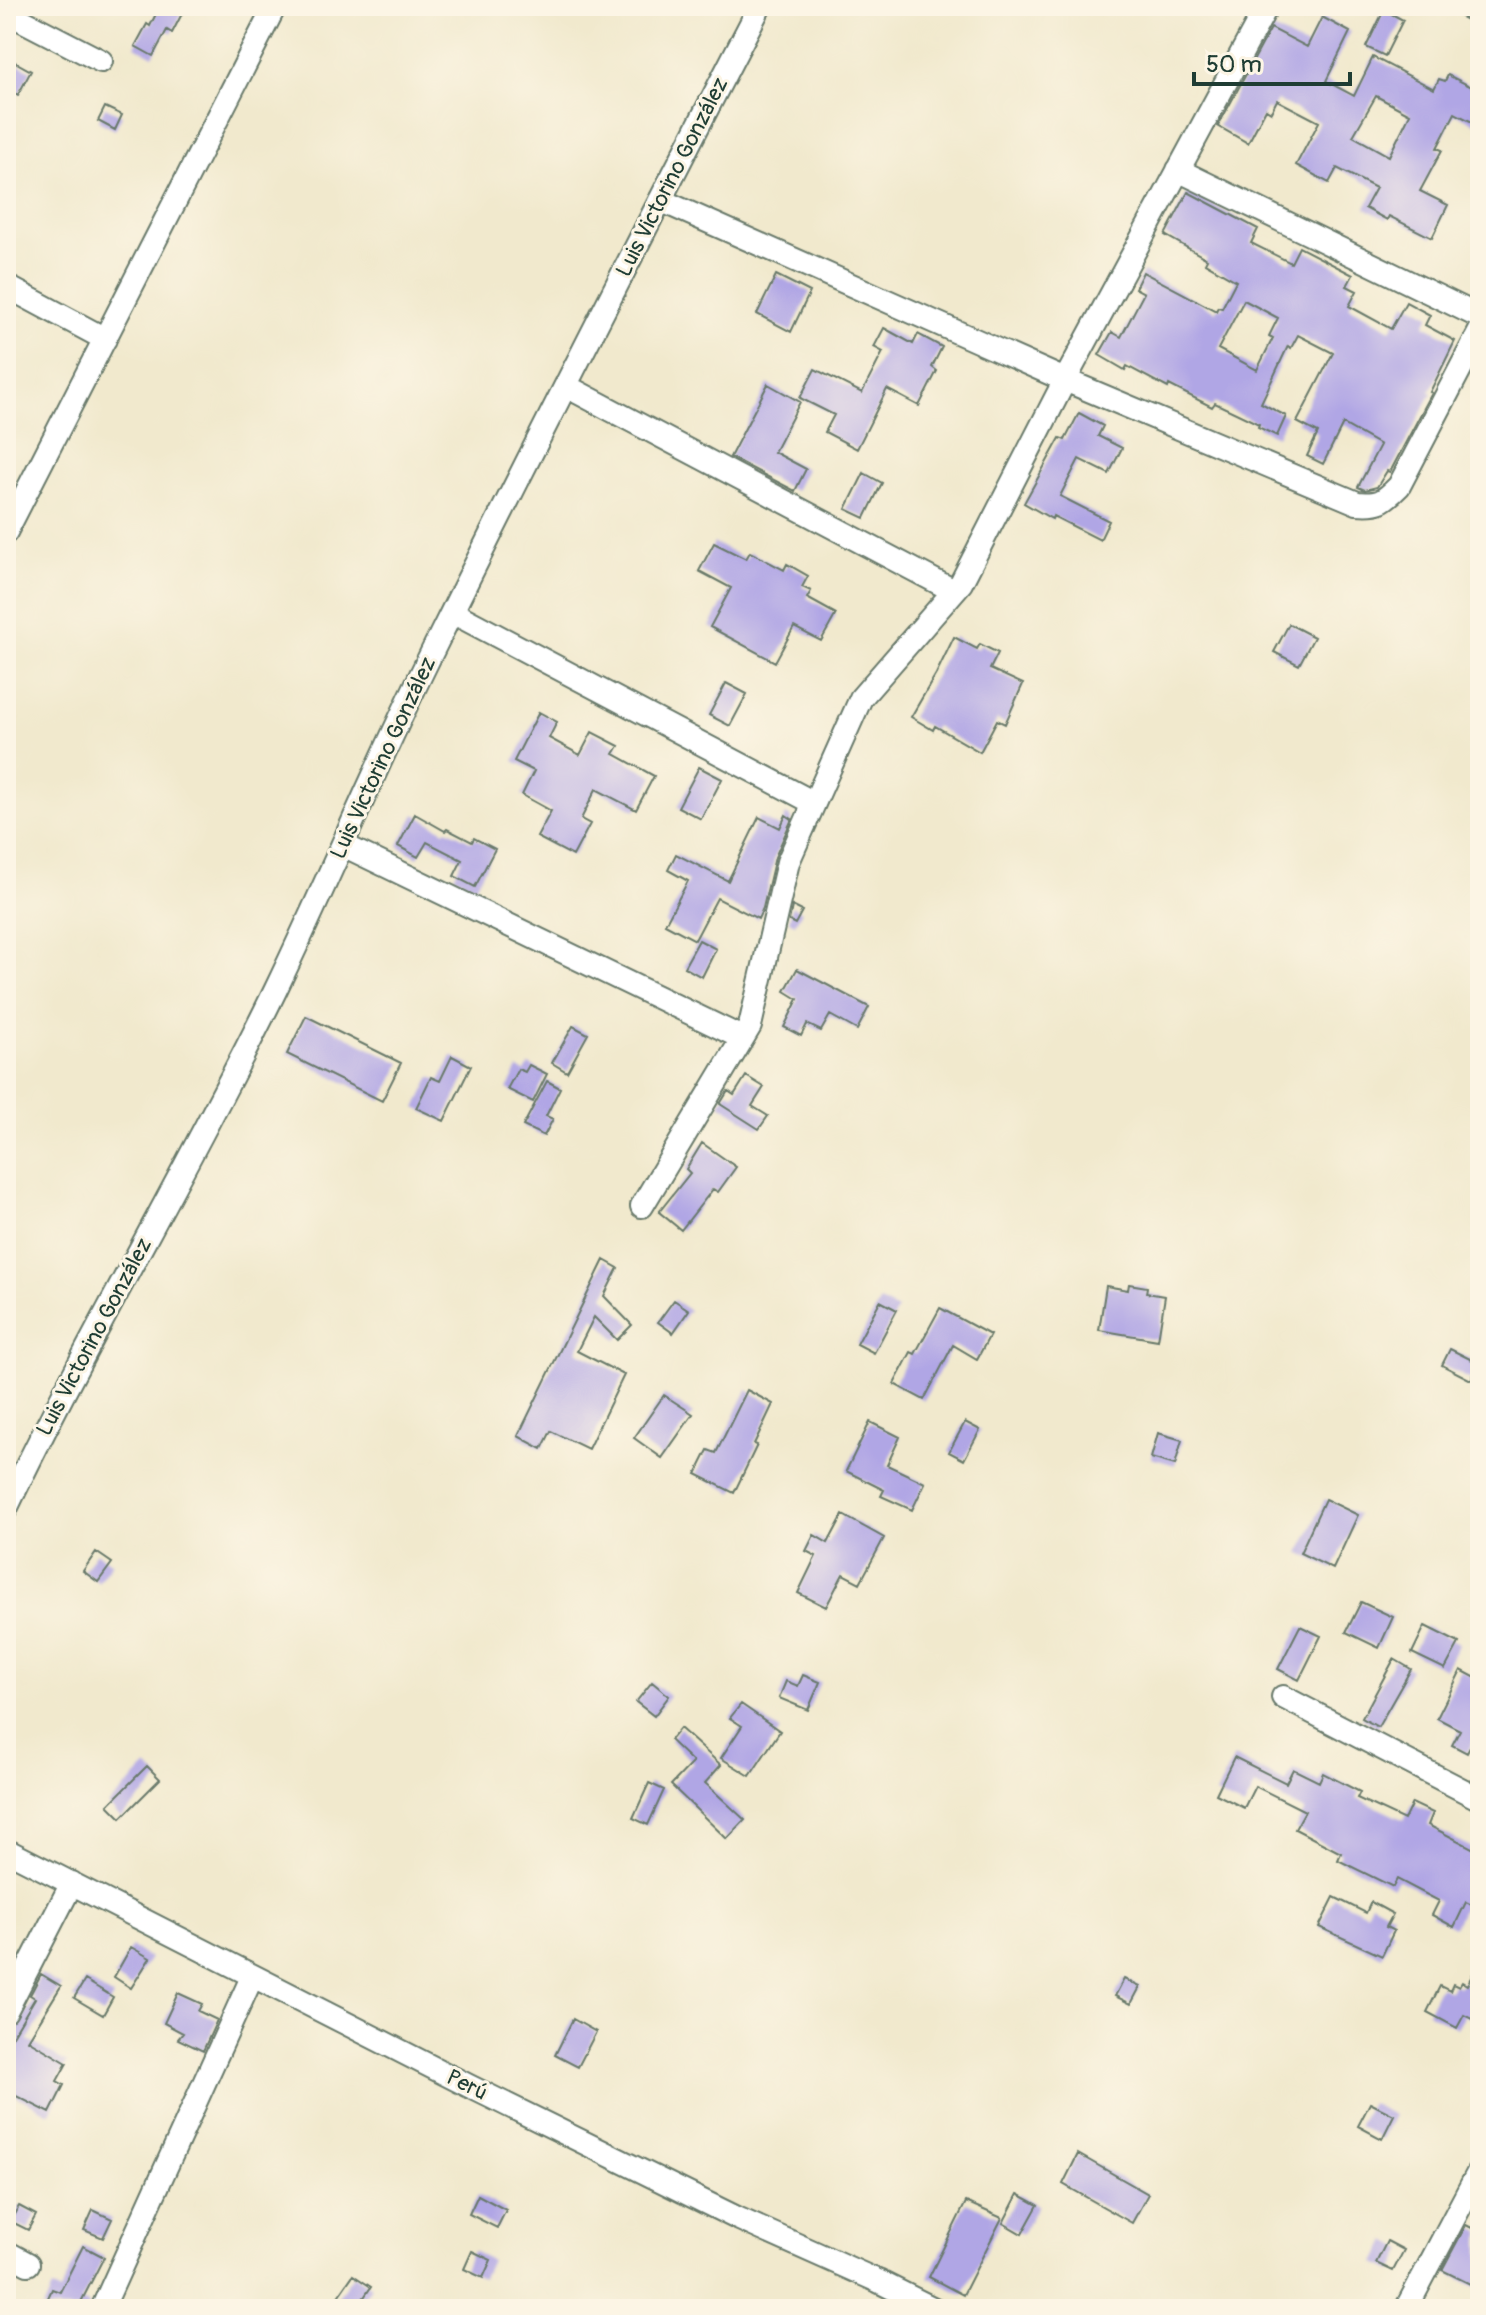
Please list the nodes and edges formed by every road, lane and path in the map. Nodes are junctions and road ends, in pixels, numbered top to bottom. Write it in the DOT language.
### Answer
graph roads {
  1 [pos="275,6"];
  2 [pos="760,6"];
  3 [pos="1267,6"];
  4 [pos="1466,6"];
  5 [pos="6,12"];
  6 [pos="1480,13"];
  7 [pos="101,61"];
  8 [pos="1178,170"];
  9 [pos="660,200"];
  10 [pos="6,286"];
  11 [pos="1480,317"];
  12 [pos="1480,331"];
  13 [pos="105,339"];
  14 [pos="1065,380"];
  15 [pos="566,386"];
  16 [pos="6,532"];
  17 [pos="954,591"];
  18 [pos="452,612"];
  19 [pos="814,803"];
  20 [pos="343,845"];
  21 [pos="742,1038"];
  22 [pos="642,1206"];
  23 [pos="6,1509"];
  24 [pos="1283,1697"];
  25 [pos="1480,1799"];
  26 [pos="6,1850"];
  27 [pos="72,1883"];
  28 [pos="252,1977"];
  29 [pos="6,2011"];
  30 [pos="1480,2169"];
  31 [pos="6,2252"];
  32 [pos="28,2264"];
  33 [pos="1416,2306"];
  34 [pos="102,2309"];
  35 [pos="934,2309"];
  1 -- 13 [label="street"];
  2 -- 9 [label="street, Luis Victorino González"];
  3 -- 8 [label="street"];
  4 -- 6 [label="street"];
  5 -- 7 [label="street"];
  8 -- 11 [label="street"];
  8 -- 14 [label="street"];
  9 -- 14 [label="street"];
  9 -- 15 [label="street, Luis Victorino González"];
  10 -- 13 [label="street"];
  12 -- 14 [label="street"];
  13 -- 16 [label="street"];
  14 -- 17 [label="street"];
  15 -- 17 [label="street"];
  15 -- 18 [label="street, Luis Victorino González"];
  17 -- 19 [label="street"];
  18 -- 19 [label="street"];
  18 -- 20 [label="street, Luis Victorino González"];
  19 -- 21 [label="street"];
  20 -- 21 [label="street"];
  20 -- 23 [label="street, Luis Victorino González"];
  21 -- 22 [label="street"];
  24 -- 25 [label="street"];
  26 -- 27 [label="street, Perú"];
  27 -- 28 [label="street, Perú"];
  27 -- 29 [label="street"];
  28 -- 34 [label="street"];
  28 -- 35 [label="street, Perú"];
  30 -- 33 [label="street"];
  31 -- 32 [label="street"];
}
